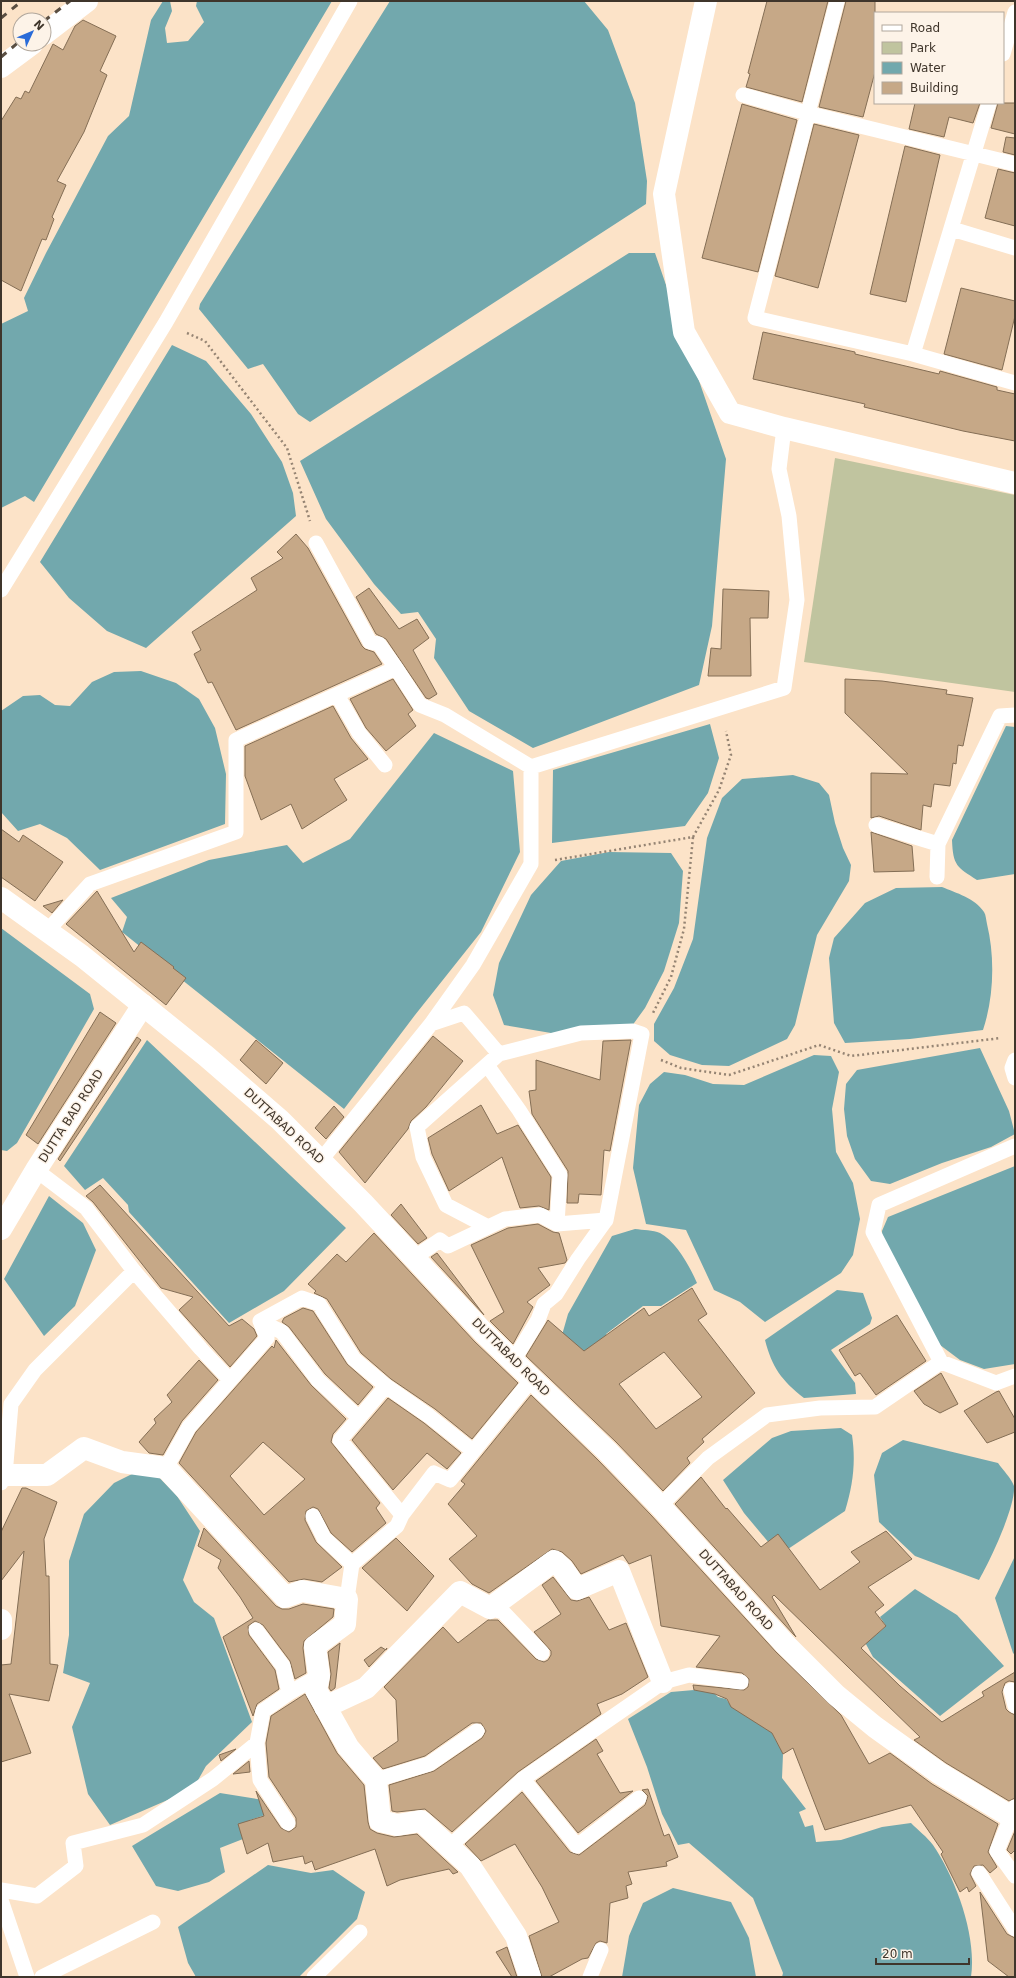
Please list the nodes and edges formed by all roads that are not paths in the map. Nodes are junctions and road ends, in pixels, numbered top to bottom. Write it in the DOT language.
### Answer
graph roads {
  1 [pos="87,1"];
  2 [pos="350,1"];
  3 [pos="706,1"];
  4 [pos="837,1"];
  5 [pos="1015,12"];
  6 [pos="52,28"];
  7 [pos="1004,50"];
  8 [pos="21,52"];
  9 [pos="1,67"];
  10 [pos="744,95"];
  11 [pos="989,104"];
  12 [pos="807,113"];
  13 [pos="975,154"];
  14 [pos="1015,164"];
  15 [pos="952,229"];
  16 [pos="1015,248"];
  17 [pos="913,354"];
  18 [pos="1015,383"];
  19 [pos="784,428"];
  20 [pos="1015,483"];
  21 [pos="316,543"];
  22 [pos="1,590"];
  23 [pos="396,668"];
  24 [pos="337,694"];
  25 [pos="1015,715"];
  26 [pos="385,765"];
  27 [pos="531,767"];
  28 [pos="876,825"];
  29 [pos="938,844"];
  30 [pos="937,877"];
  31 [pos="1,898"];
  32 [pos="48,930"];
  33 [pos="143,1005"];
  34 [pos="430,1024"];
  35 [pos="499,1054"];
  36 [pos="1015,1060"];
  37 [pos="487,1065"];
  38 [pos="1015,1078"];
  39 [pos="1015,1146"];
  40 [pos="321,1160"];
  41 [pos="36,1170"];
  42 [pos="606,1220"];
  43 [pos="557,1224"];
  44 [pos="488,1226"];
  45 [pos="1,1227"];
  46 [pos="415,1257"];
  47 [pos="134,1271"];
  48 [pos="260,1321"];
  49 [pos="513,1360"];
  50 [pos="941,1362"];
  51 [pos="1015,1376"];
  52 [pos="532,1379"];
  53 [pos="229,1380"];
  54 [pos="386,1386"];
  55 [pos="359,1418"];
  56 [pos="473,1451"];
  57 [pos="166,1468"];
  58 [pos="3,1479"];
  59 [pos="660,1506"];
  60 [pos="402,1515"];
  61 [pos="313,1516"];
  62 [pos="352,1564"];
  63 [pos="347,1599"];
  64 [pos="490,1608"];
  65 [pos="1,1620"];
  66 [pos="1,1629"];
  67 [pos="256,1630"];
  68 [pos="542,1653"];
  69 [pos="319,1676"];
  70 [pos="663,1682"];
  71 [pos="741,1682"];
  72 [pos="1011,1690"];
  73 [pos="289,1693"];
  74 [pos="1015,1706"];
  75 [pos="325,1707"];
  76 [pos="477,1731"];
  77 [pos="257,1743"];
  78 [pos="523,1779"];
  79 [pos="376,1780"];
  80 [pos="639,1798"];
  81 [pos="1013,1814"];
  82 [pos="288,1823"];
  83 [pos="449,1847"];
  84 [pos="980,1873"];
  85 [pos="1015,1876"];
  86 [pos="1,1890"];
  87 [pos="1,1900"];
  88 [pos="153,1922"];
  89 [pos="1015,1929"];
  90 [pos="360,1932"];
  91 [pos="601,1950"];
  92 [pos="317,1976"];
  93 [pos="27,1977"];
  94 [pos="42,1977"];
  95 [pos="530,1977"];
  96 [pos="590,1977"];
  1 -- 6 [label="street"];
  2 -- 22 [label="lane"];
  3 -- 19 [label="street"];
  4 -- 12 [label="lane"];
  5 -- 7 [label="lane"];
  8 -- 9 [label="street"];
  10 -- 12 [label="lane"];
  11 -- 13 [label="lane"];
  12 -- 13 [label="lane"];
  12 -- 17 [label="lane"];
  13 -- 14 [label="lane"];
  13 -- 15 [label="lane"];
  15 -- 16 [label="lane"];
  15 -- 17 [label="lane"];
  17 -- 18 [label="lane"];
  19 -- 20 [label="street"];
  19 -- 27 [label="lane"];
  21 -- 23 [label="lane"];
  23 -- 24 [label="lane"];
  23 -- 27 [label="lane"];
  24 -- 26 [label="lane"];
  24 -- 32 [label="lane"];
  25 -- 29 [label="lane"];
  27 -- 34 [label="lane"];
  28 -- 29 [label="lane"];
  29 -- 30 [label="lane"];
  31 -- 32 [label="street, DUTTABAD ROAD"];
  32 -- 33 [label="street, DUTTABAD ROAD"];
  33 -- 40 [label="street, DUTTABAD ROAD"];
  33 -- 41 [label="street, DUTTA BAD ROAD"];
  34 -- 35 [label="lane"];
  34 -- 40 [label="lane"];
  35 -- 37 [label="lane"];
  35 -- 42 [label="lane"];
  36 -- 38 [label="lane"];
  37 -- 43 [label="lane"];
  37 -- 44 [label="lane"];
  39 -- 50 [label="lane"];
  40 -- 46 [label="street, DUTTABAD ROAD"];
  41 -- 45 [label="street, DUTTA BAD ROAD"];
  41 -- 47 [label="lane"];
  42 -- 43 [label="lane"];
  42 -- 49 [label="lane"];
  43 -- 44 [label="lane"];
  44 -- 46 [label="lane"];
  46 -- 49 [label="street, DUTTABAD ROAD"];
  47 -- 53 [label="lane"];
  47 -- 58 [label="lane"];
  48 -- 53 [label="lane"];
  48 -- 54 [label="lane"];
  48 -- 55 [label="lane"];
  49 -- 52 [label="street, DUTTABAD ROAD"];
  50 -- 51 [label="lane"];
  50 -- 59 [label="lane"];
  52 -- 56 [label="lane"];
  52 -- 59 [label="street, DUTTABAD ROAD"];
  53 -- 57 [label="lane"];
  54 -- 55 [label="lane"];
  54 -- 56 [label="lane"];
  55 -- 60 [label="lane"];
  56 -- 60 [label="lane"];
  57 -- 58 [label="street"];
  57 -- 63 [label="street"];
  59 -- 81 [label="street, DUTTABAD ROAD"];
  60 -- 62 [label="lane"];
  61 -- 62 [label="lane"];
  62 -- 63 [label="lane"];
  63 -- 69 [label="street"];
  64 -- 68 [label="lane"];
  64 -- 70 [label="street"];
  64 -- 75 [label="street"];
  65 -- 66 [label="street"];
  67 -- 73 [label="lane"];
  69 -- 73 [label="lane"];
  69 -- 75 [label="street"];
  70 -- 71 [label="lane"];
  70 -- 78 [label="lane"];
  72 -- 74 [label="lane"];
  73 -- 77 [label="lane"];
  75 -- 79 [label="street"];
  76 -- 79 [label="lane"];
  77 -- 82 [label="lane"];
  77 -- 86 [label="lane"];
  78 -- 80 [label="lane"];
  78 -- 83 [label="lane"];
  79 -- 83 [label="street"];
  81 -- 85 [label="lane"];
  83 -- 95 [label="street"];
  84 -- 89 [label="lane"];
  87 -- 93 [label="lane"];
  88 -- 94 [label="lane"];
  90 -- 92 [label="lane"];
  91 -- 96 [label="lane"];
}
